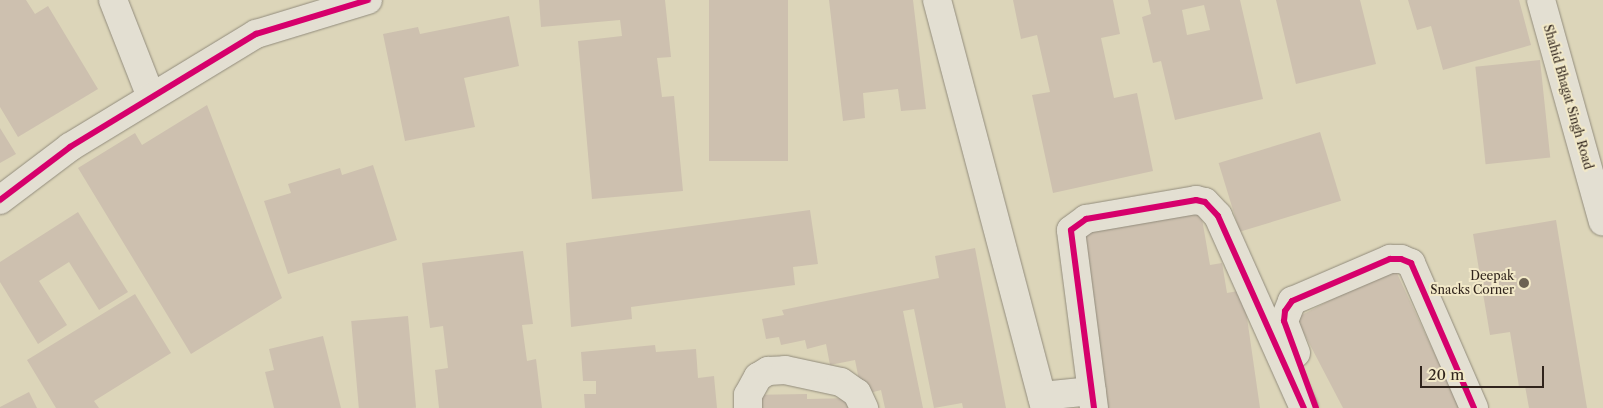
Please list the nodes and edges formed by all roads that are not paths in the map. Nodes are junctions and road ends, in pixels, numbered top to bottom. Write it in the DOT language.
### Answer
graph roads {
  1 [pos="113,0"];
  2 [pos="368,0"];
  3 [pos="937,0"];
  4 [pos="1541,0"];
  5 [pos="150,97"];
  6 [pos="0,200"];
  7 [pos="1603,222"];
  8 [pos="1093,400"];
  9 [pos="1044,402"];
  10 [pos="748,408"];
  11 [pos="864,408"];
  12 [pos="1304,408"];
  13 [pos="1316,408"];
  14 [pos="1474,408"];
  1 -- 5 [label="street"];
  2 -- 5 [label="street"];
  3 -- 9 [label="street"];
  4 -- 7 [label="street, Shahid Bhagat Singh Road"];
  5 -- 6 [label="street"];
  8 -- 9 [label="street"];
  8 -- 12 [label="street"];
  10 -- 11 [label="street"];
  13 -- 14 [label="street"];
}
